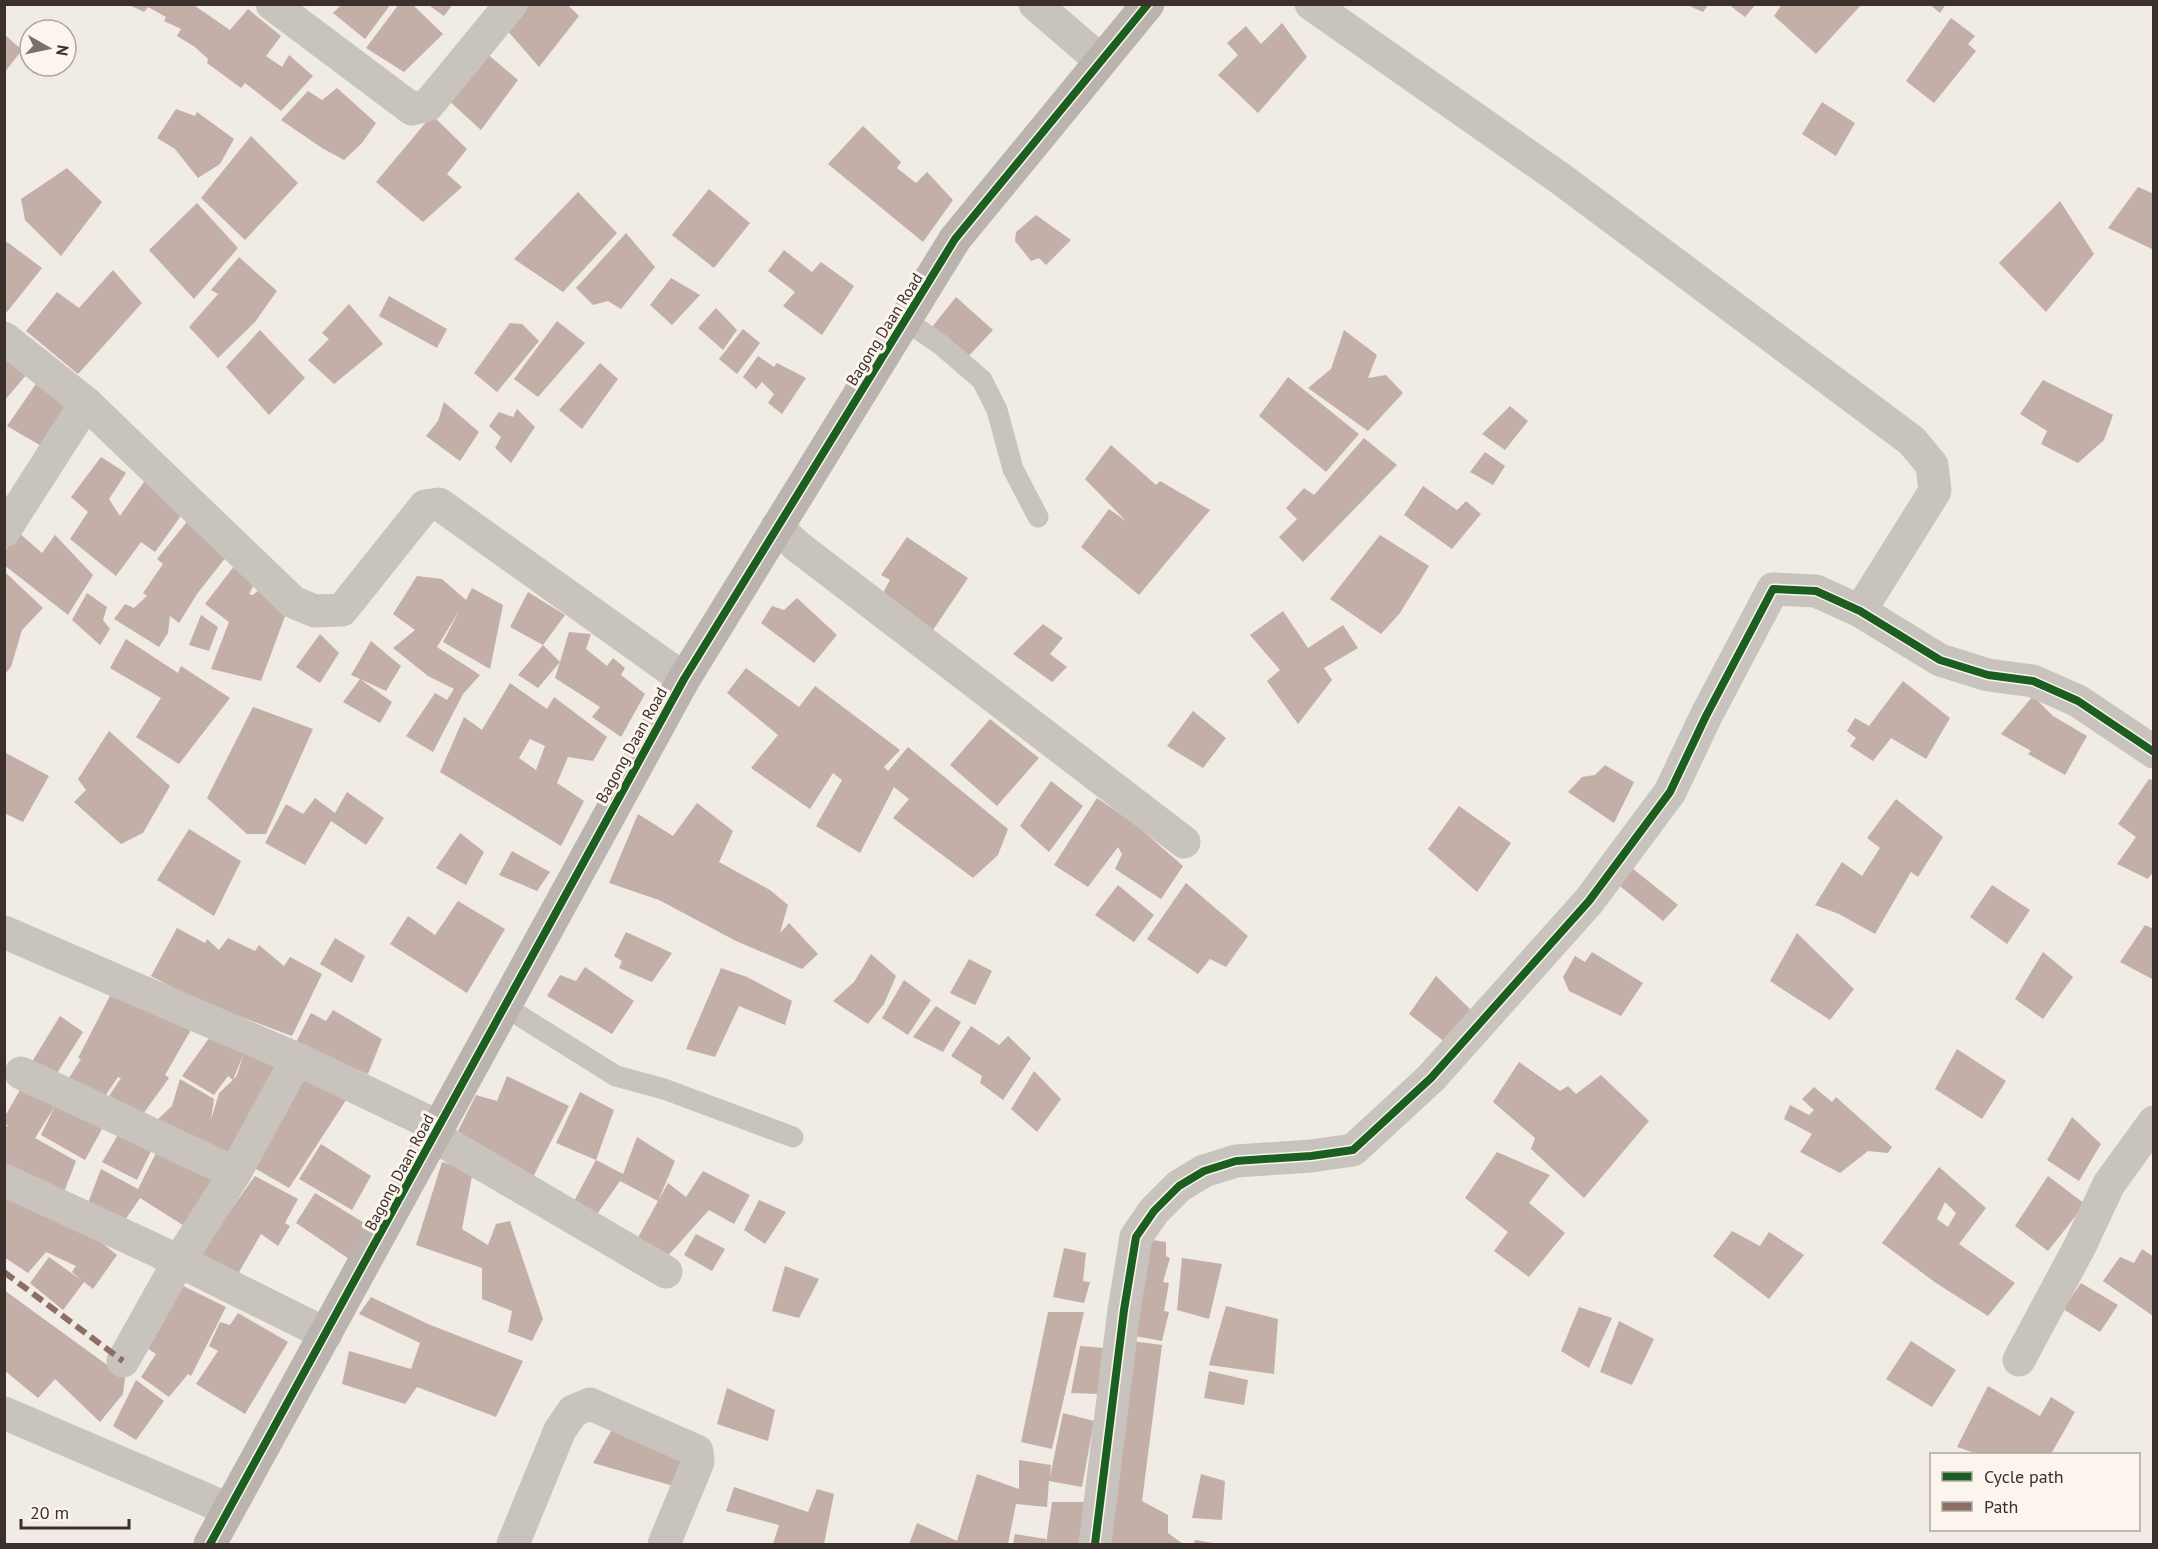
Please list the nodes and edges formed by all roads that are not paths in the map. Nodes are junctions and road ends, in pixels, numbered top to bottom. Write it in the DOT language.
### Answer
graph roads {
  1 [pos="511,4"];
  2 [pos="1035,4"];
  3 [pos="1148,4"];
  4 [pos="1311,4"];
  5 [pos="291,10"];
  6 [pos="1101,61"];
  7 [pos="905,320"];
  8 [pos="4,338"];
  9 [pos="86,403"];
  10 [pos="1038,517"];
  11 [pos="777,527"];
  12 [pos="4,531"];
  13 [pos="1860,611"];
  14 [pos="684,679"];
  15 [pos="2154,752"];
  16 [pos="1184,842"];
  17 [pos="4,933"];
  18 [pos="504,1006"];
  19 [pos="297,1059"];
  20 [pos="21,1073"];
  21 [pos="2154,1122"];
  22 [pos="437,1131"];
  23 [pos="793,1137"];
  24 [pos="236,1173"];
  25 [pos="4,1180"];
  26 [pos="178,1260"];
  27 [pos="666,1272"];
  28 [pos="327,1334"];
  29 [pos="2019,1360"];
  30 [pos="123,1361"];
  31 [pos="4,1413"];
  32 [pos="228,1509"];
  33 [pos="210,1545"];
  34 [pos="513,1545"];
  35 [pos="664,1545"];
  36 [pos="1095,1545"];
  1 -- 5 [label="street"];
  2 -- 6 [label="street"];
  3 -- 6 [label="street, Bagong Daan Road"];
  4 -- 13 [label="street"];
  6 -- 7 [label="street, Bagong Daan Road"];
  7 -- 10 [label="lane"];
  7 -- 11 [label="street, Bagong Daan Road"];
  8 -- 9 [label="street"];
  9 -- 12 [label="street"];
  9 -- 14 [label="street"];
  11 -- 14 [label="street, Bagong Daan Road"];
  11 -- 16 [label="street"];
  13 -- 15 [label="street"];
  13 -- 36 [label="street"];
  14 -- 18 [label="street, Bagong Daan Road"];
  17 -- 19 [label="street"];
  18 -- 22 [label="street, Bagong Daan Road"];
  18 -- 23 [label="lane"];
  19 -- 22 [label="street"];
  19 -- 24 [label="street"];
  20 -- 24 [label="street"];
  21 -- 29 [label="street"];
  22 -- 27 [label="street"];
  22 -- 28 [label="street, Bagong Daan Road"];
  24 -- 26 [label="street"];
  25 -- 26 [label="street"];
  26 -- 28 [label="street"];
  26 -- 30 [label="street"];
  28 -- 32 [label="street, Bagong Daan Road"];
  31 -- 32 [label="street"];
  32 -- 33 [label="street, Bagong Daan Road"];
  34 -- 35 [label="street"];
}
